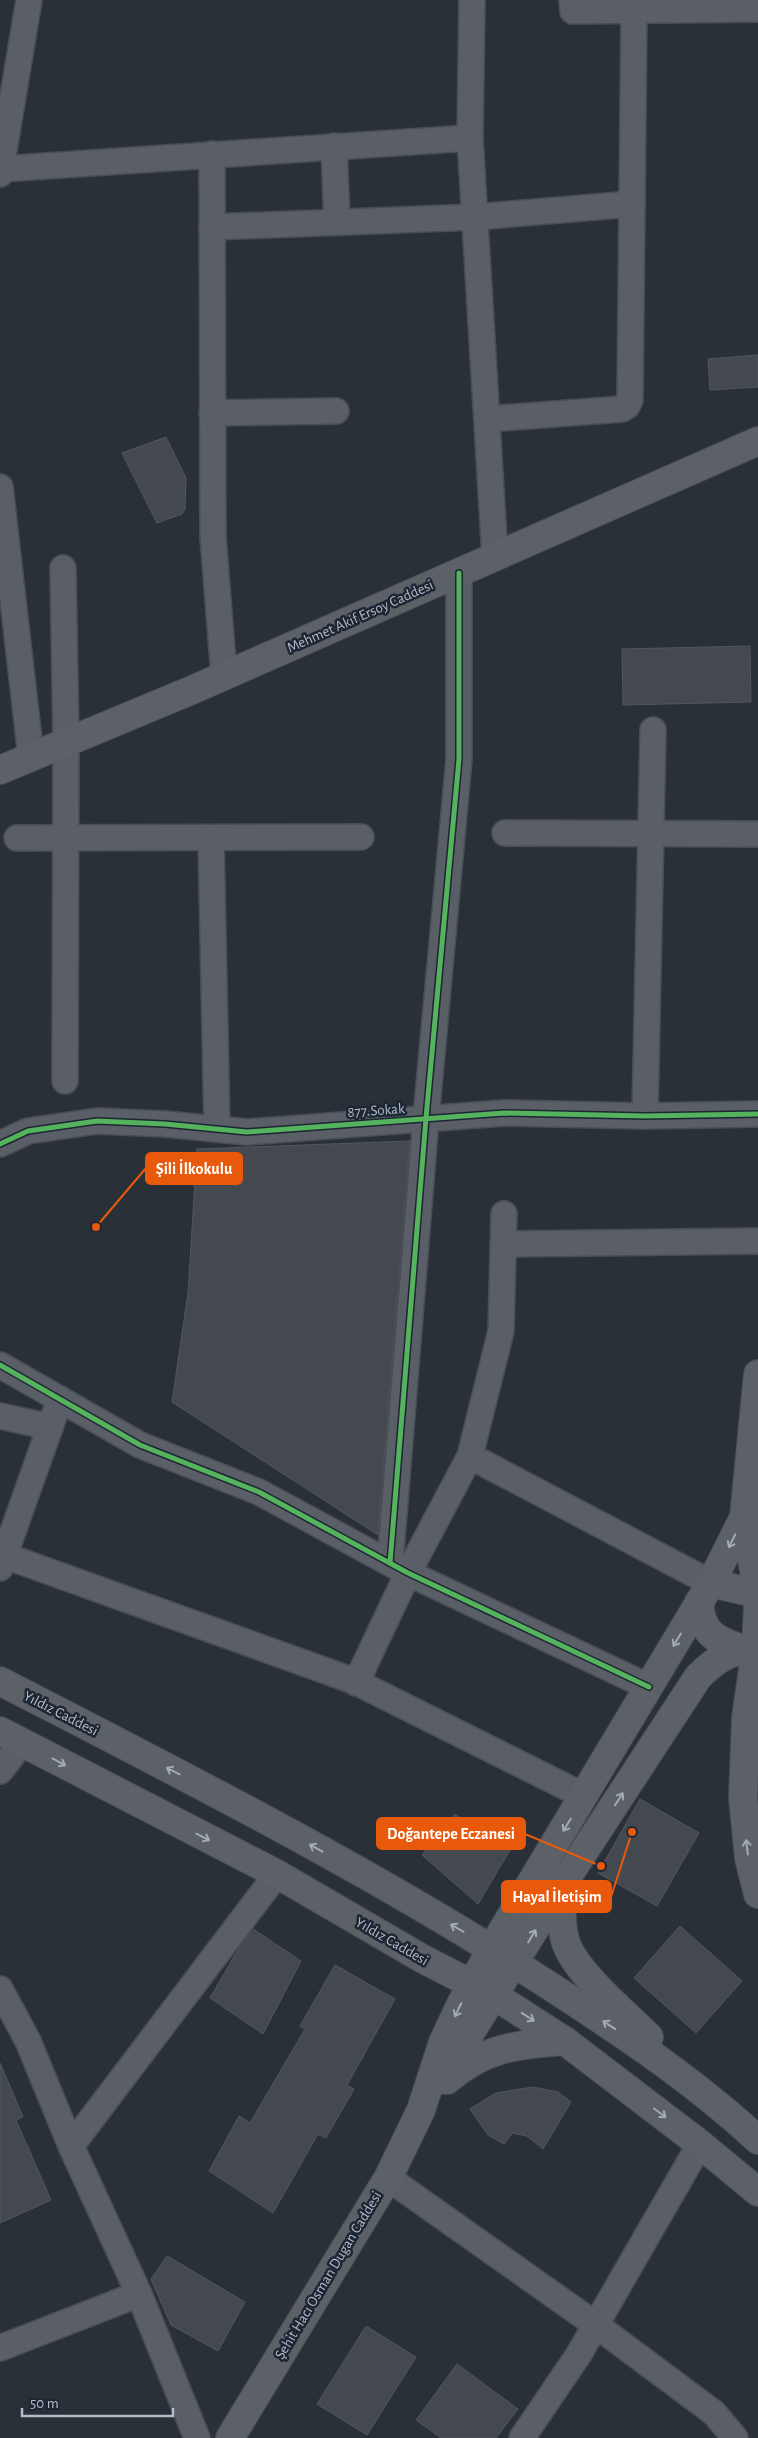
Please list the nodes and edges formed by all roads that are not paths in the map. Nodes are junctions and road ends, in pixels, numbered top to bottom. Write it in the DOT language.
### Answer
graph roads {
  1 [pos="29,0"];
  2 [pos="472,0"];
  3 [pos="572,0"];
  4 [pos="758,9"];
  5 [pos="634,10"];
  6 [pos="470,138"];
  7 [pos="334,146"];
  8 [pos="212,154"];
  9 [pos="0,171"];
  10 [pos="632,204"];
  11 [pos="474,216"];
  12 [pos="337,222"];
  13 [pos="212,227"];
  14 [pos="336,411"];
  15 [pos="212,413"];
  16 [pos="487,419"];
  17 [pos="758,441"];
  18 [pos="758,452"];
  19 [pos="720,460"];
  20 [pos="0,487"];
  21 [pos="496,557"];
  22 [pos="4,563"];
  23 [pos="63,568"];
  24 [pos="459,573"];
  25 [pos="224,675"];
  26 [pos="653,730"];
  27 [pos="66,742"];
  28 [pos="30,757"];
  29 [pos="0,770"];
  30 [pos="505,833"];
  31 [pos="651,834"];
  32 [pos="758,834"];
  33 [pos="361,837"];
  34 [pos="17,838"];
  35 [pos="65,838"];
  36 [pos="211,838"];
  37 [pos="65,1081"];
  38 [pos="758,1114"];
  39 [pos="645,1116"];
  40 [pos="426,1118"];
  41 [pos="217,1129"];
  42 [pos="0,1144"];
  43 [pos="504,1214"];
  44 [pos="758,1241"];
  45 [pos="503,1244"];
  46 [pos="0,1365"];
  47 [pos="758,1374"];
  48 [pos="60,1399"];
  49 [pos="0,1416"];
  50 [pos="50,1427"];
  51 [pos="470,1456"];
  52 [pos="744,1517"];
  53 [pos="2,1559"];
  54 [pos="399,1568"];
  55 [pos="705,1592"];
  56 [pos="758,1592"];
  57 [pos="758,1606"];
  58 [pos="752,1649"];
  59 [pos="0,1681"];
  60 [pos="356,1683"];
  61 [pos="649,1687"];
  62 [pos="11,1737"];
  63 [pos="0,1770"];
  64 [pos="584,1796"];
  65 [pos="277,1874"];
  66 [pos="562,1886"];
  67 [pos="758,1894"];
  68 [pos="492,1948"];
  69 [pos="515,1964"];
  70 [pos="0,1989"];
  71 [pos="484,1989"];
  72 [pos="565,2041"];
  73 [pos="428,2100"];
  74 [pos="723,2107"];
  75 [pos="758,2140"];
  76 [pos="700,2144"];
  77 [pos="71,2146"];
  78 [pos="388,2178"];
  79 [pos="758,2192"];
  80 [pos="139,2294"];
  81 [pos="596,2325"];
  82 [pos="0,2348"];
  83 [pos="197,2438"];
  84 [pos="230,2438"];
  85 [pos="522,2438"];
  86 [pos="735,2438"];
  1 -- 9 [label="street"];
  2 -- 6 [label="street"];
  3 -- 5 [label="street"];
  4 -- 5 [label="street"];
  5 -- 10 [label="street"];
  6 -- 7 [label="street"];
  6 -- 11 [label="street"];
  7 -- 8 [label="street"];
  7 -- 12 [label="street"];
  8 -- 9 [label="street"];
  8 -- 13 [label="street"];
  10 -- 11 [label="street"];
  10 -- 16 [label="street"];
  11 -- 12 [label="street"];
  11 -- 16 [label="street"];
  12 -- 13 [label="street"];
  13 -- 15 [label="street"];
  14 -- 15 [label="street"];
  15 -- 25 [label="street"];
  16 -- 21 [label="street"];
  17 -- 19 [label="main road, Mehmet Akif Ersoy Caddesi"];
  18 -- 19 [label="main road, Mehmet Akif Ersoy Caddesi"];
  19 -- 21 [label="main road, Mehmet Akif Ersoy Caddesi"];
  20 -- 22 [label="street"];
  21 -- 24 [label="main road, Mehmet Akif Ersoy Caddesi"];
  22 -- 28 [label="street"];
  23 -- 27 [label="street"];
  24 -- 25 [label="main road, Mehmet Akif Ersoy Caddesi"];
  24 -- 40 [label="street"];
  25 -- 27 [label="main road, Mehmet Akif Ersoy Caddesi"];
  26 -- 31 [label="street"];
  27 -- 28 [label="main road, Mehmet Akif Ersoy Caddesi"];
  27 -- 35 [label="street"];
  28 -- 29 [label="main road, Mehmet Akif Ersoy Caddesi"];
  30 -- 31 [label="street"];
  31 -- 32 [label="street"];
  31 -- 39 [label="street"];
  33 -- 36 [label="street"];
  34 -- 35 [label="street"];
  35 -- 36 [label="street"];
  35 -- 37 [label="street"];
  36 -- 41 [label="street"];
  38 -- 39 [label="street, 877.Sokak"];
  39 -- 40 [label="street, 877.Sokak"];
  40 -- 41 [label="street, 877.Sokak"];
  40 -- 54 [label="street"];
  41 -- 42 [label="street, 877.Sokak"];
  43 -- 45 [label="street"];
  44 -- 45 [label="street"];
  45 -- 51 [label="street"];
  46 -- 48 [label="street"];
  47 -- 52 [label="main road"];
  48 -- 50 [label="street"];
  48 -- 54 [label="street"];
  49 -- 50 [label="street"];
  50 -- 53 [label="street"];
  51 -- 54 [label="street"];
  51 -- 55 [label="street"];
  52 -- 55 [label="main road, one-way"];
  52 -- 56 [label="main road"];
  53 -- 60 [label="street"];
  54 -- 60 [label="street"];
  54 -- 61 [label="street"];
  55 -- 56 [label="main road"];
  55 -- 58 [label="main road"];
  55 -- 61 [label="main road, one-way"];
  57 -- 58 [label="main road"];
  66 -- 58 [label="main road, one-way"];
  67 -- 58 [label="main road, one-way"];
  68 -- 59 [label="main road, Yıldız Caddesi, one-way"];
  60 -- 64 [label="street"];
  61 -- 64 [label="main road"];
  62 -- 63 [label="street"];
  62 -- 65 [label="main road, Yıldız Caddesi, one-way"];
  64 -- 68 [label="main road, one-way"];
  65 -- 71 [label="main road, Yıldız Caddesi"];
  65 -- 77 [label="street"];
  69 -- 66 [label="main road, one-way"];
  66 -- 74 [label="main road"];
  68 -- 69 [label="main road, Yıldız Caddesi"];
  68 -- 71 [label="main road"];
  69 -- 71 [label="main road"];
  74 -- 69 [label="main road, Yıldız Caddesi, one-way"];
  70 -- 77 [label="street"];
  71 -- 72 [label="main road, Yıldız Caddesi, one-way"];
  71 -- 73 [label="main road, Şehit Hacı Osman Dugan Caddesi"];
  72 -- 73 [label="main road"];
  72 -- 76 [label="main road, Yıldız Caddesi, one-way"];
  73 -- 78 [label="main road, Şehit Hacı Osman Dugan Caddesi"];
  74 -- 75 [label="main road, Yıldız Caddesi"];
  76 -- 79 [label="main road, Yıldız Caddesi"];
  76 -- 81 [label="street"];
  77 -- 80 [label="street"];
  78 -- 81 [label="street"];
  78 -- 84 [label="main road, Şehit Hacı Osman Dugan Caddesi"];
  80 -- 82 [label="street"];
  80 -- 83 [label="street"];
  81 -- 85 [label="street"];
  81 -- 86 [label="street"];
}
